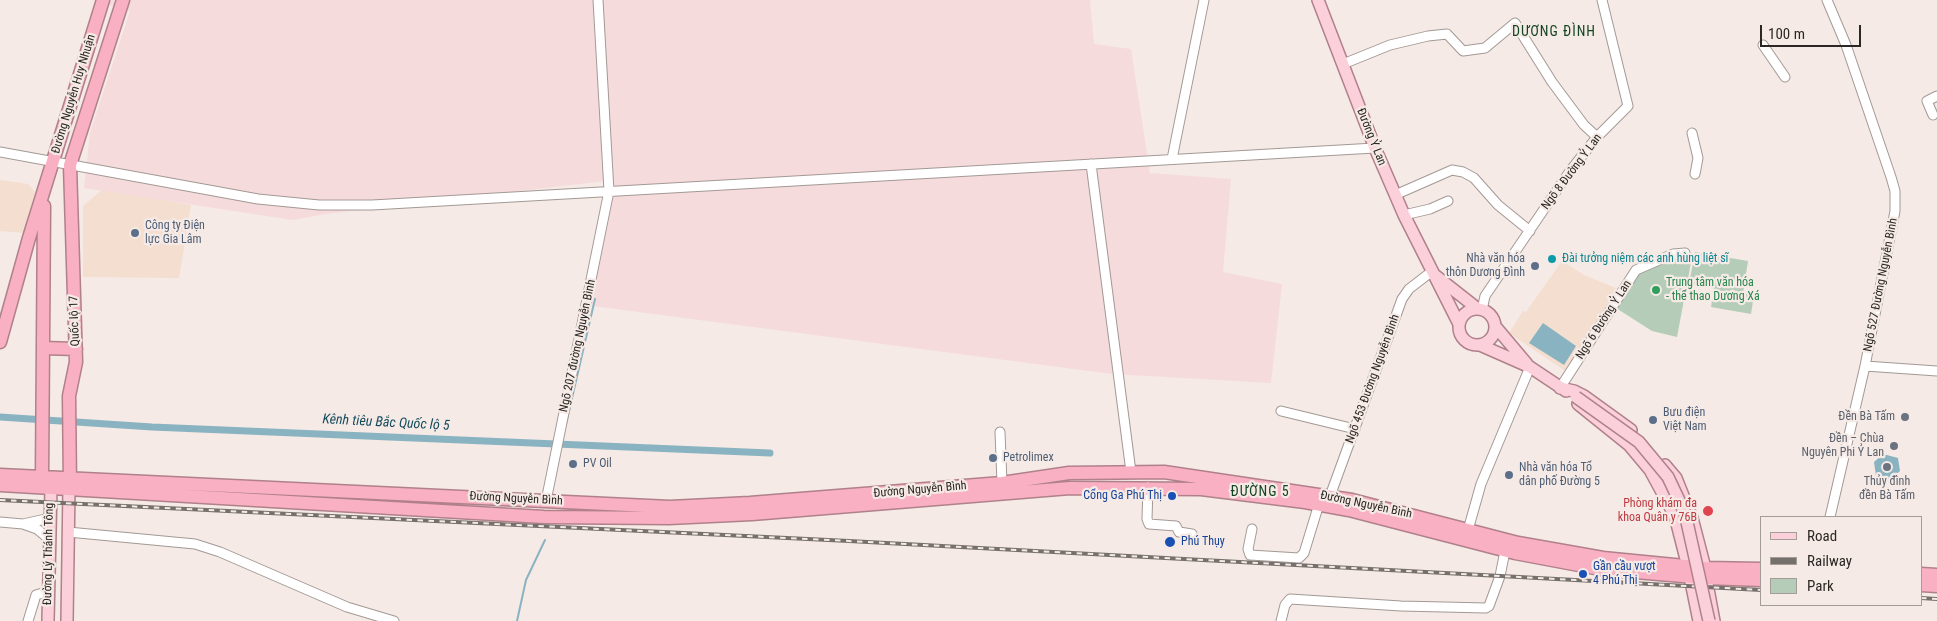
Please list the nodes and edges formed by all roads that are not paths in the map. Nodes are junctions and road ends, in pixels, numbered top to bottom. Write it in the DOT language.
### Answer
graph roads {
  1 [pos="103,0"];
  2 [pos="123,0"];
  3 [pos="598,0"];
  4 [pos="1204,0"];
  5 [pos="1318,0"];
  6 [pos="1602,0"];
  7 [pos="1828,0"];
  8 [pos="1763,45"];
  9 [pos="1343,64"];
  10 [pos="1785,77"];
  11 [pos="1937,96"];
  12 [pos="1933,115"];
  13 [pos="1692,133"];
  14 [pos="1597,137"];
  15 [pos="1375,148"];
  16 [pos="0,152"];
  17 [pos="1172,159"];
  18 [pos="52,162"];
  19 [pos="1091,164"];
  20 [pos="70,165"];
  21 [pos="1695,174"];
  22 [pos="45,188"];
  23 [pos="609,191"];
  24 [pos="1395,195"];
  25 [pos="1448,201"];
  26 [pos="1404,215"];
  27 [pos="1530,231"];
  28 [pos="1685,253"];
  29 [pos="1431,272"];
  30 [pos="1480,310"];
  31 [pos="1459,324"];
  32 [pos="1495,326"];
  33 [pos="0,342"];
  34 [pos="1480,345"];
  35 [pos="43,348"];
  36 [pos="76,349"];
  37 [pos="1865,366"];
  38 [pos="1530,368"];
  39 [pos="1937,371"];
  40 [pos="1560,388"];
  41 [pos="1281,411"];
  42 [pos="1355,429"];
  43 [pos="1000,432"];
  44 [pos="1131,472"];
  45 [pos="0,475"];
  46 [pos="42,477"];
  47 [pos="70,482"];
  48 [pos="1002,483"];
  49 [pos="0,485"];
  50 [pos="1148,487"];
  51 [pos="50,488"];
  52 [pos="1330,496"];
  53 [pos="546,501"];
  54 [pos="1319,504"];
  55 [pos="1830,516"];
  56 [pos="544,517"];
  57 [pos="50,518"];
  58 [pos="0,522"];
  59 [pos="23,524"];
  60 [pos="1252,529"];
  61 [pos="1468,530"];
  62 [pos="68,532"];
  63 [pos="1192,534"];
  64 [pos="49,539"];
  65 [pos="1505,551"];
  66 [pos="1760,569"];
  67 [pos="1689,572"];
  68 [pos="1706,573"];
  69 [pos="1922,574"];
  70 [pos="1937,575"];
  71 [pos="1760,580"];
  72 [pos="1922,585"];
  73 [pos="1937,586"];
  74 [pos="49,591"];
  75 [pos="28,621"];
  76 [pos="48,621"];
  77 [pos="67,621"];
  78 [pos="394,621"];
  79 [pos="1281,621"];
  80 [pos="1700,621"];
  81 [pos="1709,621"];
  82 [pos="1714,621"];
  1 -- 18 [label="highway, Đường Nguyễn Huy Nhuận"];
  2 -- 20 [label="highway, Đường Nguyễn Huy Nhuận"];
  3 -- 23 [label="street, Ngõ 207 đường Nguyễn Bình"];
  4 -- 17 [label="street"];
  5 -- 9 [label="main road, Đường Ỷ Lan"];
  6 -- 14 [label="street, Ngõ 8 Đường Ỷ Lan"];
  7 -- 37 [label="street, Ngõ 527 Đường Nguyễn Bình"];
  8 -- 10 [label="street"];
  9 -- 14 [label="street"];
  9 -- 15 [label="main road, Đường Ỷ Lan"];
  11 -- 12 [label="street"];
  13 -- 21 [label="street"];
  14 -- 27 [label="street, Ngõ 8 Đường Ỷ Lan"];
  15 -- 17 [label="street"];
  15 -- 24 [label="main road, Đường Ỷ Lan"];
  16 -- 18 [label="street"];
  17 -- 19 [label="street"];
  18 -- 20 [label="street"];
  18 -- 22 [label="highway, Đường Nguyễn Huy Nhuận"];
  19 -- 23 [label="street"];
  19 -- 44 [label="street"];
  20 -- 23 [label="street"];
  20 -- 36 [label="highway, Quốc lộ 17"];
  22 -- 33 [label="highway"];
  22 -- 35 [label="highway"];
  23 -- 53 [label="street, Ngõ 207 đường Nguyễn Bình"];
  24 -- 26 [label="main road, Đường Ỷ Lan"];
  24 -- 27 [label="street"];
  25 -- 26 [label="street"];
  26 -- 29 [label="main road, Đường Ỷ Lan"];
  27 -- 30 [label="street, Ngõ 8 Đường Ỷ Lan"];
  28 -- 40 [label="street, Ngõ 6 Đường Ỷ Lan"];
  29 -- 30 [label="main road, Đường Ỷ Lan"];
  29 -- 31 [label="main road, Đường Ỷ Lan"];
  29 -- 42 [label="street, Ngõ 453 Đường Nguyễn Bình"];
  30 -- 31 [label="main road"];
  30 -- 32 [label="main road"];
  31 -- 34 [label="main road"];
  32 -- 34 [label="main road"];
  32 -- 38 [label="main road"];
  34 -- 38 [label="main road"];
  35 -- 36 [label="highway"];
  35 -- 46 [label="highway"];
  36 -- 47 [label="highway, Quốc lộ 17"];
  37 -- 39 [label="street"];
  37 -- 55 [label="street, Ngõ 527 Đường Nguyễn Bình"];
  38 -- 40 [label="main road"];
  38 -- 61 [label="street"];
  40 -- 67 [label="main road"];
  40 -- 68 [label="main road"];
  40 -- 81 [label="main road, bridge"];
  41 -- 42 [label="street"];
  42 -- 52 [label="street, Ngõ 453 Đường Nguyễn Bình"];
  43 -- 48 [label="street"];
  44 -- 48 [label="highway, Đường Nguyễn Bình"];
  44 -- 52 [label="highway, Đường Nguyễn Bình"];
  45 -- 46 [label="highway"];
  46 -- 47 [label="highway"];
  46 -- 51 [label="highway"];
  47 -- 51 [label="highway"];
  47 -- 53 [label="highway, Đường Nguyễn Bình"];
  47 -- 56 [label="highway, Đường Nguyễn Bình"];
  47 -- 62 [label="main road, Đường Lý Thánh Tông"];
  48 -- 53 [label="highway, Đường Nguyễn Bình"];
  49 -- 51 [label="highway"];
  50 -- 54 [label="highway, Đường Nguyễn Bình"];
  50 -- 56 [label="highway, Đường Nguyễn Bình"];
  50 -- 63 [label="street"];
  51 -- 57 [label="main road, Đường Lý Thánh Tông"];
  52 -- 61 [label="highway, Đường Nguyễn Bình"];
  53 -- 56 [label="highway"];
  54 -- 60 [label="street"];
  54 -- 65 [label="highway, Đường Nguyễn Bình"];
  57 -- 59 [label="street"];
  57 -- 64 [label="main road, Đường Lý Thánh Tông"];
  58 -- 59 [label="street"];
  59 -- 64 [label="street"];
  61 -- 67 [label="highway, Đường Nguyễn Bình"];
  62 -- 77 [label="main road, Đường Lý Thánh Tông"];
  62 -- 78 [label="street"];
  64 -- 74 [label="main road, Đường Lý Thánh Tông"];
  65 -- 67 [label="highway, Đường Nguyễn Bình"];
  65 -- 79 [label="street"];
  66 -- 68 [label="highway, Đường Nguyễn Bình"];
  67 -- 68 [label="highway, Đường Nguyễn Bình"];
  67 -- 80 [label="main road"];
  68 -- 71 [label="highway, Đường Nguyễn Bình"];
  68 -- 82 [label="main road"];
  69 -- 70 [label="highway"];
  72 -- 73 [label="highway"];
  74 -- 75 [label="street"];
  74 -- 76 [label="main road, Đường Lý Thánh Tông"];
}
